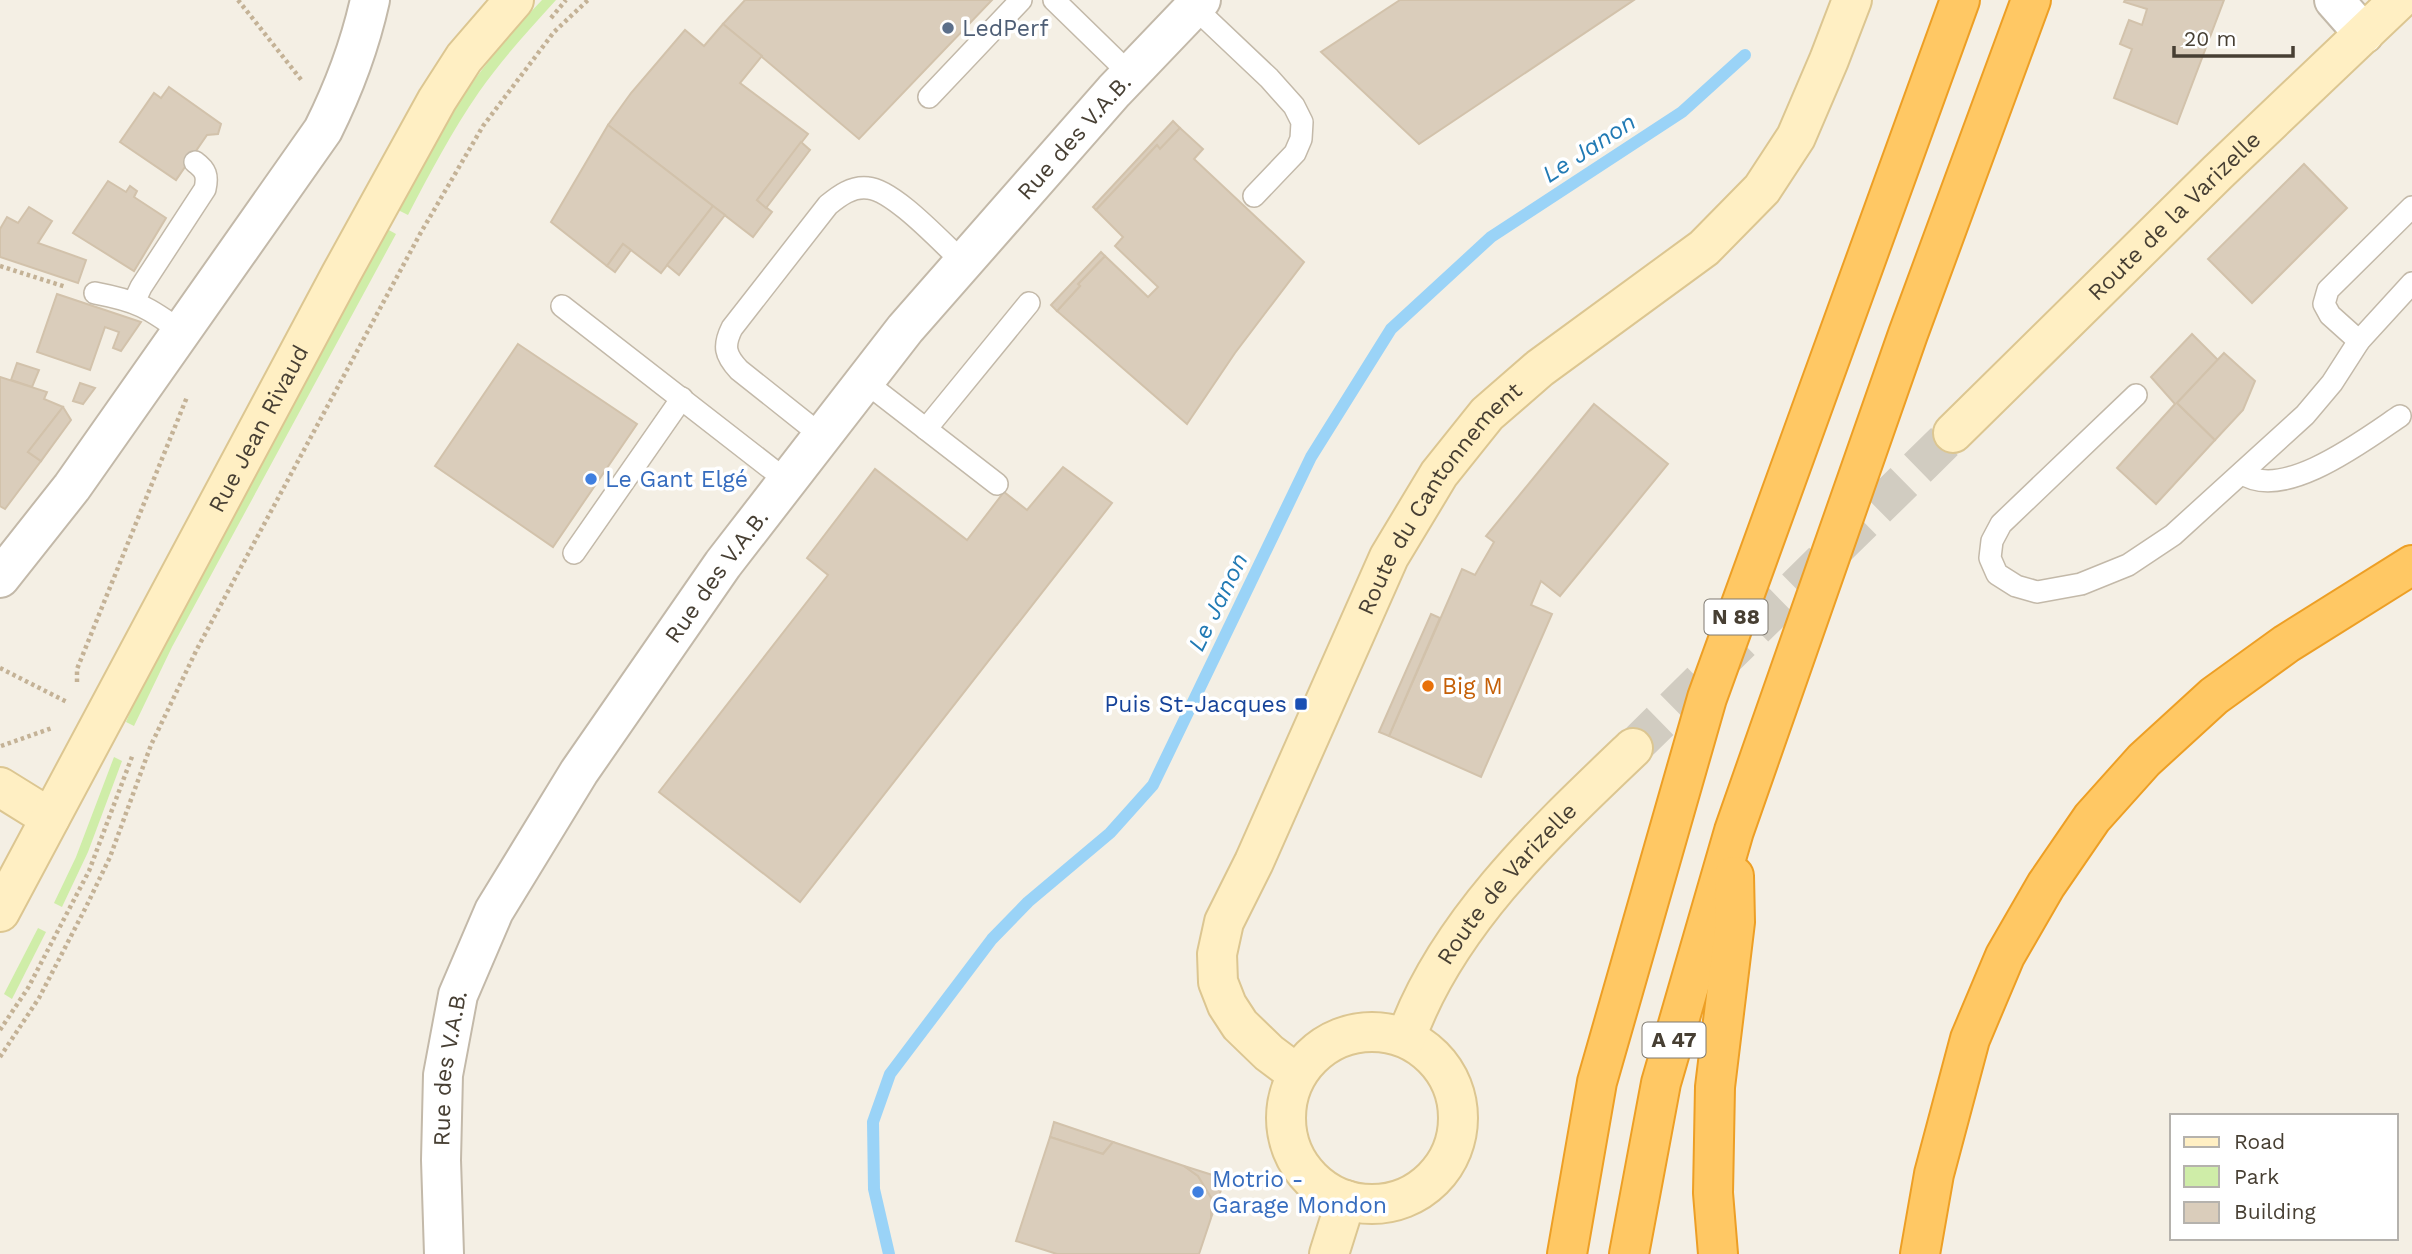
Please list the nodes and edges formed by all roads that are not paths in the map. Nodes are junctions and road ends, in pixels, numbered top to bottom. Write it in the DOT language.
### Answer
graph roads {
  1 [pos="514,0"];
  2 [pos="1021,0"];
  3 [pos="1054,0"];
  4 [pos="1852,0"];
  5 [pos="1960,0"];
  6 [pos="2031,0"];
  7 [pos="2334,0"];
  8 [pos="2399,0"];
  9 [pos="370,1"];
  10 [pos="1198,3"];
  11 [pos="2364,34"];
  12 [pos="1130,74"];
  13 [pos="929,97"];
  14 [pos="195,162"];
  15 [pos="1254,196"];
  16 [pos="2412,207"];
  17 [pos="963,262"];
  18 [pos="2412,283"];
  19 [pos="94,293"];
  20 [pos="135,302"];
  21 [pos="1029,303"];
  22 [pos="562,306"];
  23 [pos="182,332"];
  24 [pos="2359,341"];
  25 [pos="864,381"];
  26 [pos="2136,394"];
  27 [pos="682,398"];
  28 [pos="2400,416"];
  29 [pos="926,429"];
  30 [pos="1953,433"];
  31 [pos="822,436"];
  32 [pos="2242,473"];
  33 [pos="787,481"];
  34 [pos="997,484"];
  35 [pos="574,553"];
  36 [pos="2412,565"];
  37 [pos="0,576"];
  38 [pos="1633,748"];
  39 [pos="0,788"];
  40 [pos="50,818"];
  41 [pos="1734,831"];
  42 [pos="0,912"];
  43 [pos="1406,1038"];
  44 [pos="1297,1074"];
  45 [pos="1346,1200"];
  46 [pos="1566,1253"];
  47 [pos="444,1254"];
  48 [pos="1329,1254"];
  49 [pos="1629,1254"];
  50 [pos="1718,1254"];
  51 [pos="1920,1254"];
  1 -- 40 [label="street, Rue Jean Rivaud"];
  2 -- 13 [label="lane"];
  3 -- 12 [label="lane"];
  4 -- 44 [label="street, Route du Cantonnement"];
  5 -- 46 [label="highway, N 88"];
  6 -- 41 [label="highway, N 88"];
  7 -- 11 [label="street"];
  8 -- 11 [label="street, Route de la Varizelle"];
  9 -- 23 [label="street"];
  10 -- 12 [label="street, Rue des V.A.B."];
  10 -- 15 [label="lane"];
  11 -- 30 [label="street, Route de la Varizelle"];
  12 -- 17 [label="street, Rue des V.A.B."];
  14 -- 20 [label="lane"];
  16 -- 24 [label="lane"];
  17 -- 25 [label="street, Rue des V.A.B."];
  17 -- 31 [label="lane"];
  18 -- 24 [label="lane"];
  19 -- 20 [label="lane"];
  20 -- 23 [label="lane"];
  21 -- 29 [label="lane"];
  22 -- 27 [label="lane"];
  23 -- 37 [label="street"];
  24 -- 32 [label="lane"];
  25 -- 29 [label="lane"];
  25 -- 31 [label="street, Rue des V.A.B."];
  26 -- 32 [label="lane"];
  27 -- 33 [label="lane"];
  27 -- 35 [label="lane"];
  28 -- 32 [label="lane"];
  29 -- 34 [label="lane"];
  31 -- 33 [label="street, Rue des V.A.B."];
  33 -- 47 [label="street, Rue des V.A.B."];
  36 -- 51 [label="highway"];
  38 -- 43 [label="street, Route de Varizelle"];
  39 -- 40 [label="street"];
  40 -- 42 [label="street, Rue Jean Rivaud"];
  41 -- 49 [label="highway, A 47"];
  41 -- 50 [label="highway"];
  43 -- 44 [label="street"];
  43 -- 45 [label="street"];
  44 -- 45 [label="street"];
  45 -- 48 [label="street"];
}
